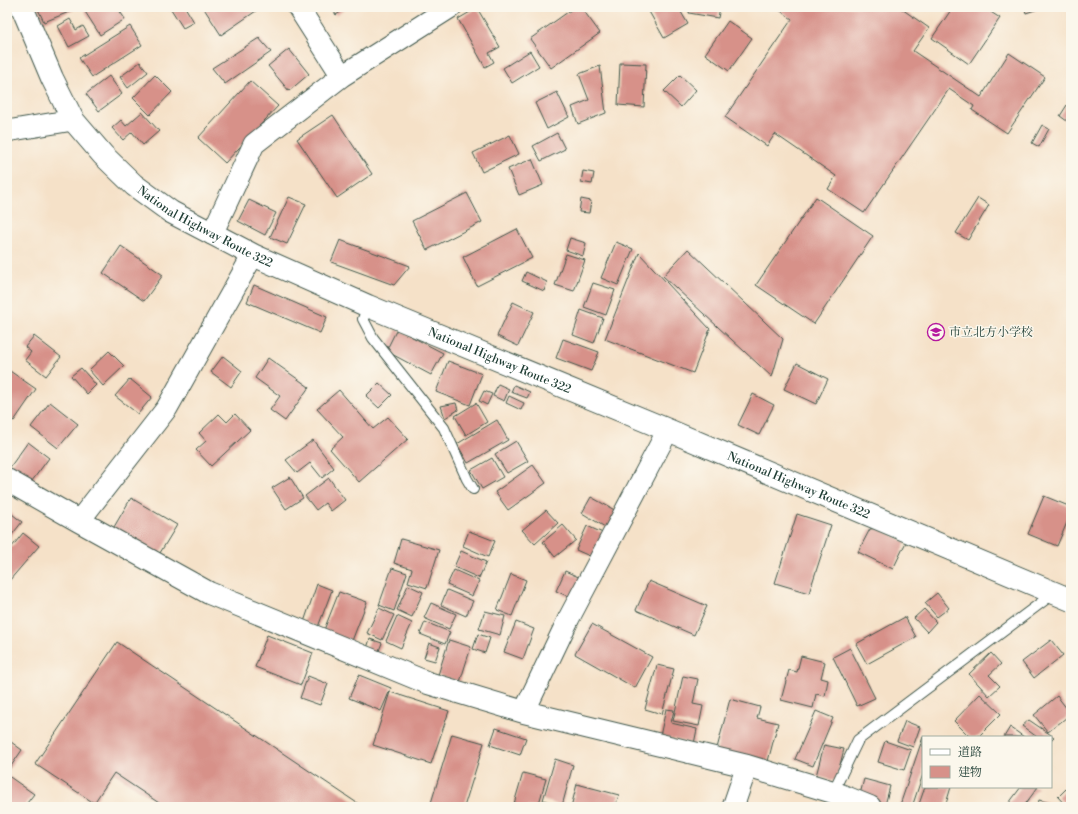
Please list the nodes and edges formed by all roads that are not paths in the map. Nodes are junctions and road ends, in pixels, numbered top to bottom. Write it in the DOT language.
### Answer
graph roads {
  1 [pos="22,7"];
  2 [pos="298,7"];
  3 [pos="451,7"];
  4 [pos="342,76"];
  5 [pos="73,120"];
  6 [pos="7,131"];
  7 [pos="212,234"];
  8 [pos="253,255"];
  9 [pos="368,306"];
  10 [pos="668,430"];
  11 [pos="7,480"];
  12 [pos="472,489"];
  13 [pos="79,521"];
  14 [pos="1062,596"];
  15 [pos="524,712"];
  16 [pos="747,766"];
  17 [pos="833,792"];
  18 [pos="733,807"];
  19 [pos="870,807"];
  1 -- 5 [label="main road, National Highway Route 322"];
  2 -- 4 [label="street"];
  3 -- 4 [label="street"];
  4 -- 7 [label="street"];
  5 -- 6 [label="street"];
  5 -- 7 [label="main road, National Highway Route 322"];
  7 -- 8 [label="main road, National Highway Route 322"];
  8 -- 9 [label="main road, National Highway Route 322"];
  8 -- 13 [label="street"];
  9 -- 10 [label="main road, National Highway Route 322"];
  9 -- 12 [label="lane"];
  10 -- 14 [label="main road, National Highway Route 322"];
  10 -- 15 [label="street"];
  11 -- 13 [label="main road"];
  13 -- 15 [label="main road"];
  14 -- 17 [label="lane"];
  15 -- 16 [label="main road"];
  16 -- 17 [label="main road"];
  16 -- 18 [label="street"];
  17 -- 19 [label="main road"];
}
